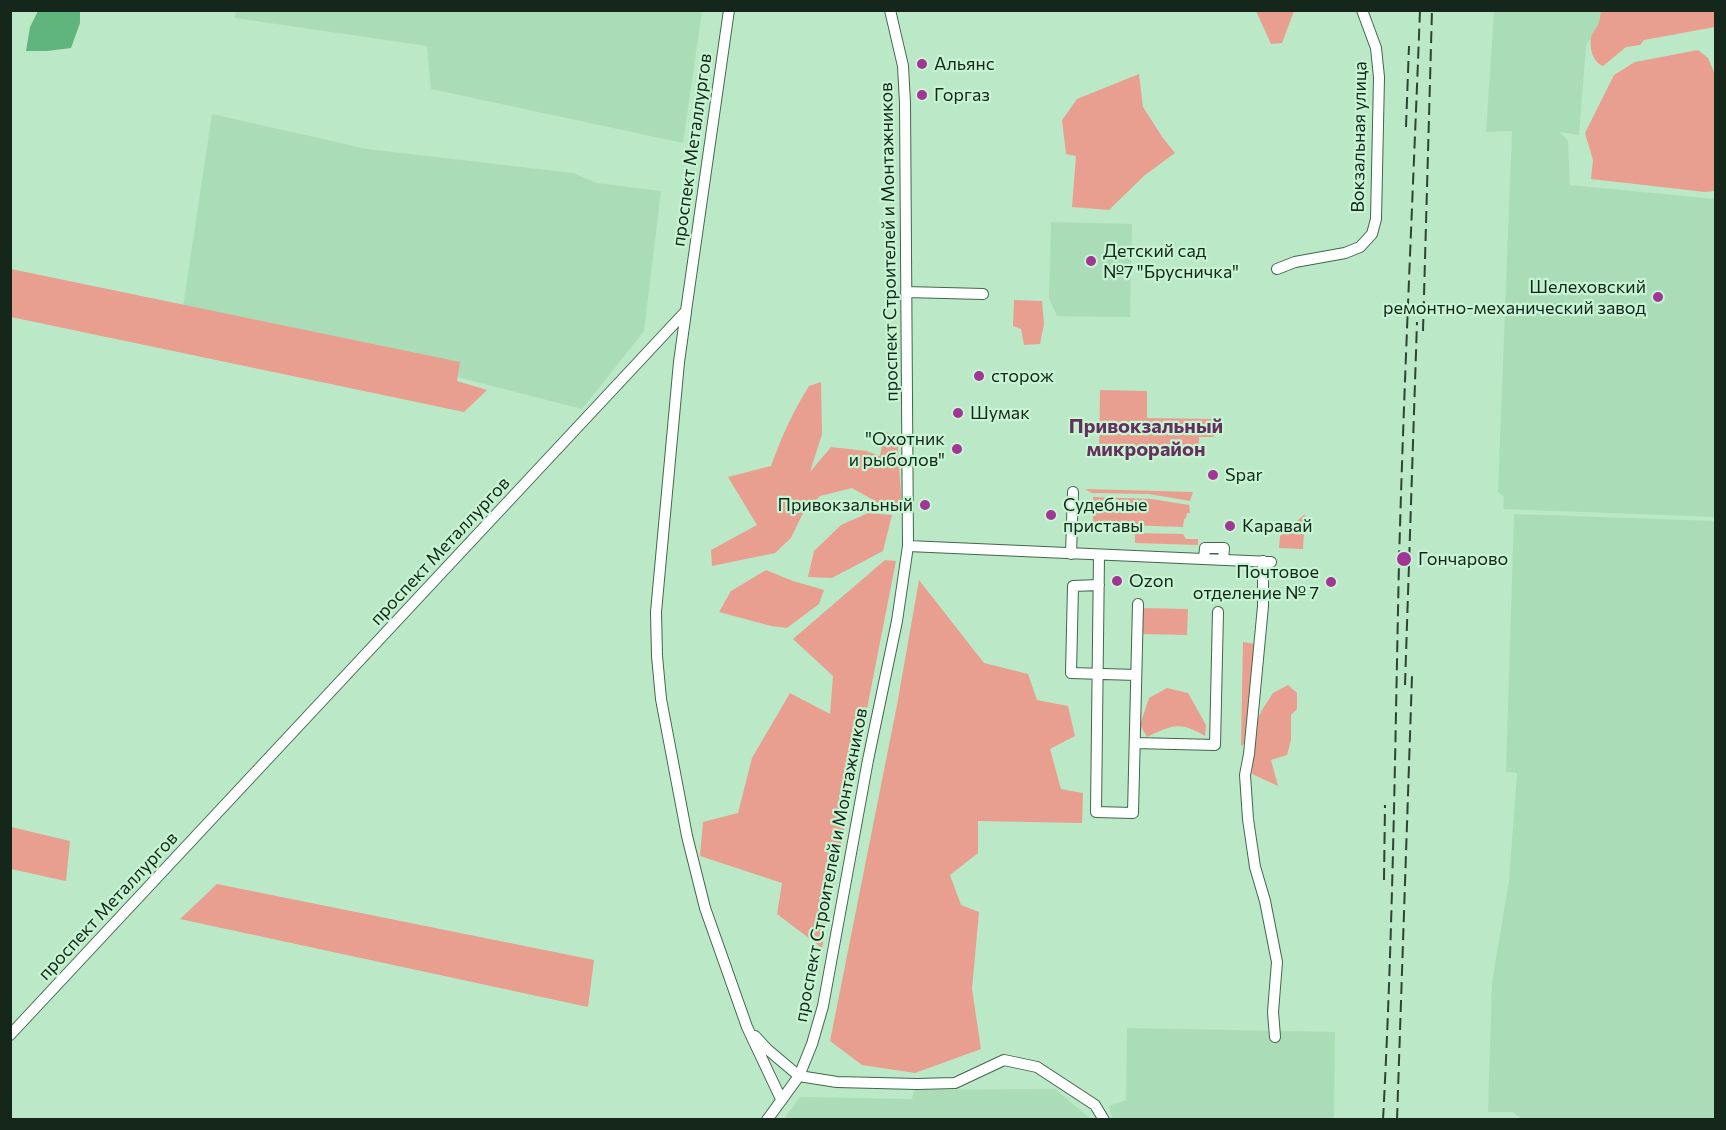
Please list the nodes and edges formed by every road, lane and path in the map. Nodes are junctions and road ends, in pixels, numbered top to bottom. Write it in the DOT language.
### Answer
graph roads {
  1 [pos="729,10"];
  2 [pos="890,10"];
  3 [pos="1362,10"];
  4 [pos="1277,269"];
  5 [pos="906,292"];
  6 [pos="983,294"];
  7 [pos="686,311"];
  8 [pos="1073,492"];
  9 [pos="908,546"];
  10 [pos="1071,554"];
  11 [pos="1099,555"];
  12 [pos="1099,585"];
  13 [pos="1138,604"];
  14 [pos="1218,612"];
  15 [pos="1099,674"];
  16 [pos="1136,675"];
  17 [pos="1135,743"];
  18 [pos="747,1027"];
  19 [pos="10,1035"];
  20 [pos="1275,1037"];
  21 [pos="799,1076"];
  22 [pos="781,1099"];
  23 [pos="767,1119"];
  24 [pos="1104,1119"];
  1 -- 7 [label="street, проспект Металлургов"];
  2 -- 5 [label="street, проспект Строителей и Монтажников"];
  3 -- 4 [label="street, Вокзальная улица"];
  5 -- 6 [label="street"];
  5 -- 9 [label="street, проспект Строителей и Монтажников"];
  7 -- 18 [label="street"];
  7 -- 19 [label="street, проспект Металлургов"];
  8 -- 10 [label="street"];
  9 -- 10 [label="street"];
  9 -- 21 [label="street, проспект Строителей и Монтажников"];
  10 -- 11 [label="street"];
  11 -- 12 [label="street"];
  11 -- 20 [label="street"];
  12 -- 15 [label="street"];
  12 -- 15 [label="street"];
  13 -- 16 [label="street"];
  14 -- 17 [label="street"];
  15 -- 16 [label="street"];
  15 -- 17 [label="street"];
  16 -- 17 [label="street"];
  18 -- 21 [label="street"];
  18 -- 22 [label="street"];
  21 -- 22 [label="street, проспект Строителей и Монтажников"];
  21 -- 24 [label="street"];
  22 -- 23 [label="street, проспект Строителей и Монтажников"];
}
